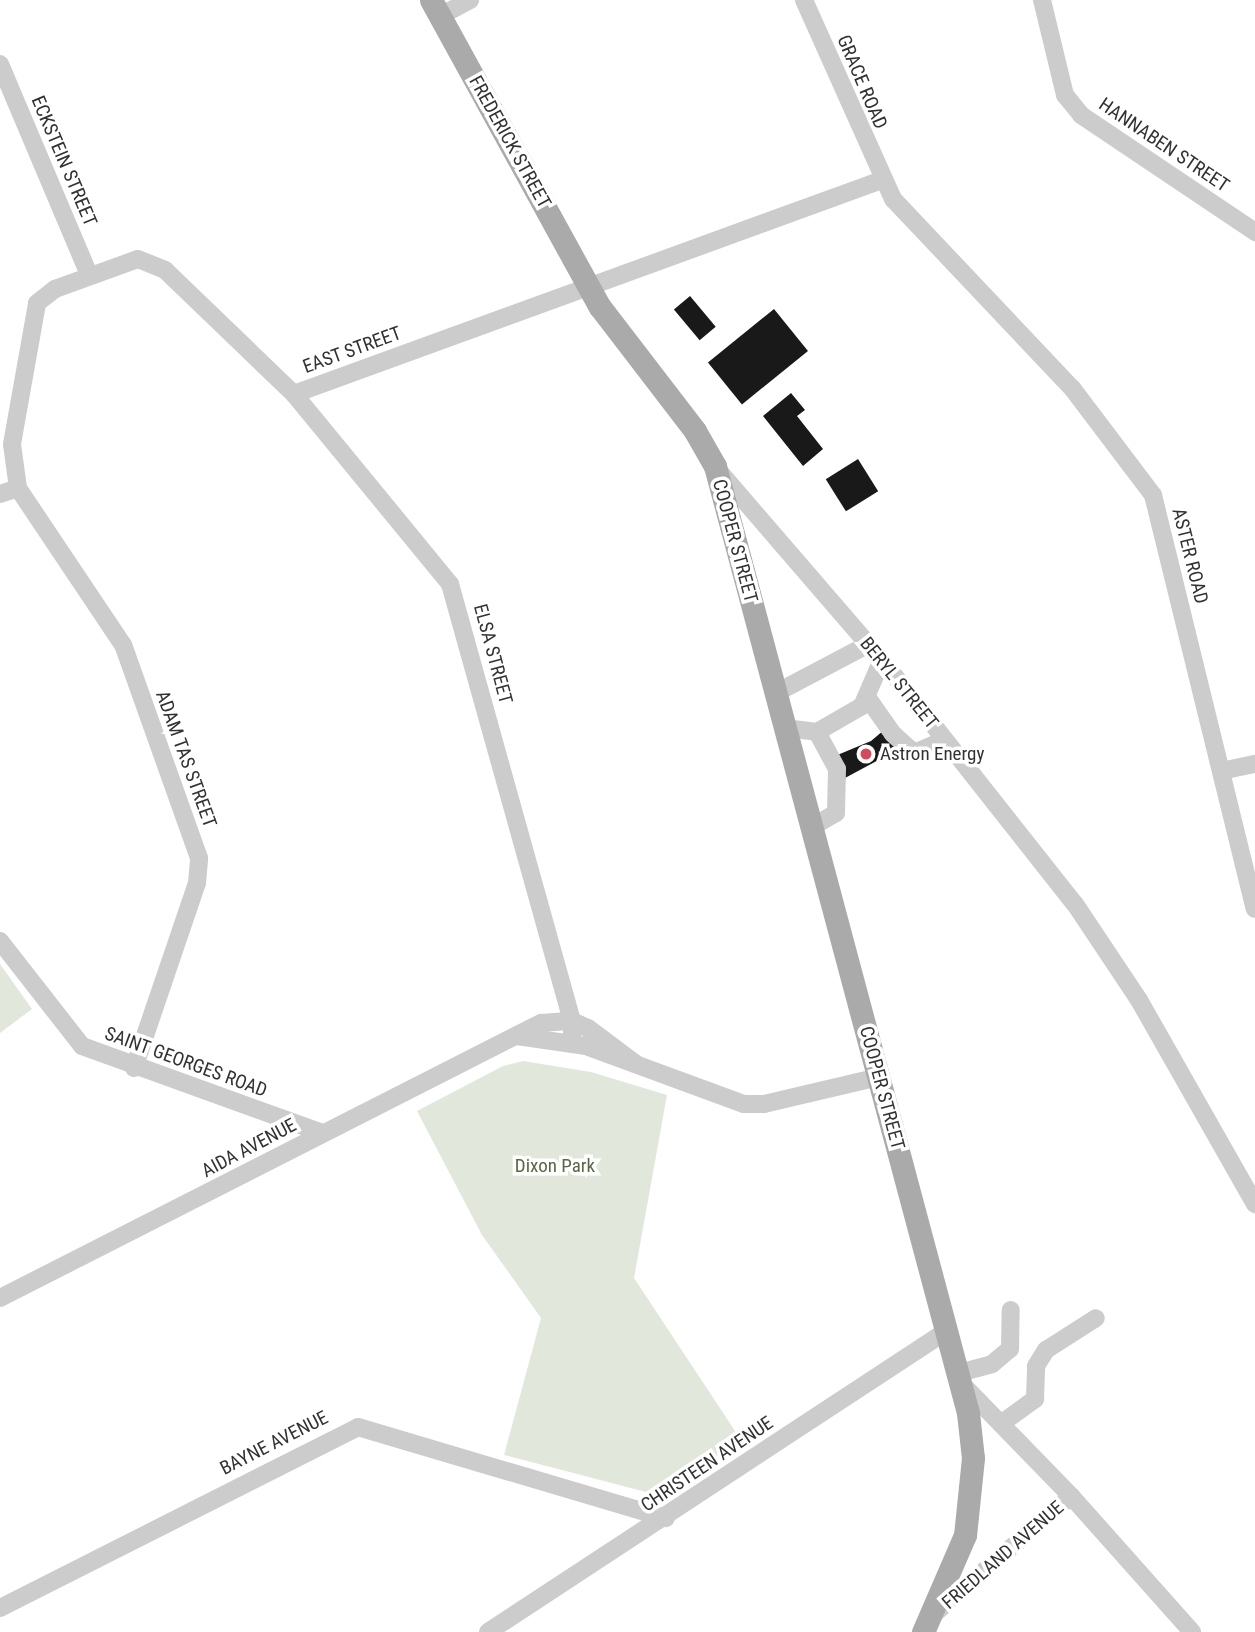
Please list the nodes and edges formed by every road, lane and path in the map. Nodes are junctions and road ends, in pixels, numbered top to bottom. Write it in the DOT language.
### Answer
graph roads {
  1 [pos="470,0"];
  2 [pos="804,0"];
  3 [pos="1042,0"];
  4 [pos="435,8"];
  5 [pos="0,64"];
  6 [pos="882,180"];
  7 [pos="1255,232"];
  8 [pos="89,275"];
  9 [pos="588,285"];
  10 [pos="294,394"];
  11 [pos="0,430"];
  12 [pos="12,444"];
  13 [pos="715,466"];
  14 [pos="18,488"];
  15 [pos="0,494"];
  16 [pos="869,644"];
  17 [pos="882,660"];
  18 [pos="776,693"];
  19 [pos="867,697"];
  20 [pos="785,728"];
  21 [pos="817,732"];
  22 [pos="944,740"];
  23 [pos="1255,764"];
  24 [pos="1221,771"];
  25 [pos="812,827"];
  26 [pos="1255,909"];
  27 [pos="0,941"];
  28 [pos="556,973"];
  29 [pos="553,1020"];
  30 [pos="572,1021"];
  31 [pos="517,1036"];
  32 [pos="563,1042"];
  33 [pos="636,1064"];
  34 [pos="134,1068"];
  35 [pos="879,1077"];
  36 [pos="322,1133"];
  37 [pos="1255,1204"];
  38 [pos="0,1278"];
  39 [pos="18,1289"];
  40 [pos="0,1298"];
  41 [pos="1010,1310"];
  42 [pos="1096,1318"];
  43 [pos="948,1330"];
  44 [pos="961,1379"];
  45 [pos="1002,1423"];
  46 [pos="1071,1496"];
  47 [pos="666,1518"];
  48 [pos="0,1608"];
  49 [pos="928,1623"];
  50 [pos="488,1632"];
  51 [pos="1192,1632"];
  1 -- 4 [label="street"];
  2 -- 6 [label="street, GRACE ROAD"];
  3 -- 7 [label="street, HANNABEN STREET"];
  4 -- 9 [label="main road, FREDERICK STREET"];
  5 -- 8 [label="street, ECKSTEIN STREET"];
  6 -- 9 [label="street, EAST STREET"];
  6 -- 24 [label="street, ASTER ROAD"];
  8 -- 10 [label="street, EAST STREET"];
  8 -- 12 [label="street, EAST STREET"];
  9 -- 10 [label="street, EAST STREET"];
  9 -- 13 [label="main road, BERYL STREET"];
  10 -- 28 [label="street, ELSA STREET"];
  11 -- 12 [label="street"];
  12 -- 14 [label="street, EAST STREET"];
  13 -- 16 [label="street, BERYL STREET"];
  13 -- 18 [label="main road, COOPER STREET"];
  14 -- 15 [label="street"];
  14 -- 34 [label="street, ADAM TAS STREET"];
  16 -- 17 [label="street, BERYL STREET"];
  16 -- 18 [label="street"];
  17 -- 19 [label="street"];
  17 -- 22 [label="street, BERYL STREET"];
  18 -- 20 [label="main road, COOPER STREET"];
  19 -- 21 [label="street"];
  19 -- 22 [label="street"];
  20 -- 21 [label="street"];
  20 -- 25 [label="main road, COOPER STREET"];
  21 -- 25 [label="street"];
  22 -- 37 [label="street, BERYL STREET"];
  23 -- 24 [label="street"];
  24 -- 26 [label="street, ASTER ROAD"];
  25 -- 35 [label="main road, COOPER STREET"];
  27 -- 34 [label="street, SAINT GEORGES ROAD"];
  28 -- 29 [label="street, ELSA STREET"];
  28 -- 30 [label="street, ELSA STREET"];
  29 -- 30 [label="street, AIDA AVENUE"];
  29 -- 31 [label="street, AIDA AVENUE"];
  29 -- 32 [label="street, ELSA STREET"];
  30 -- 32 [label="street, ELSA STREET"];
  30 -- 33 [label="street, AIDA AVENUE"];
  31 -- 32 [label="street, AIDA AVENUE"];
  31 -- 36 [label="street, AIDA AVENUE"];
  32 -- 33 [label="street, AIDA AVENUE"];
  33 -- 35 [label="street, AIDA AVENUE"];
  34 -- 36 [label="street, SAINT GEORGES ROAD"];
  35 -- 43 [label="main road, COOPER STREET"];
  36 -- 39 [label="street, AIDA AVENUE"];
  38 -- 39 [label="street"];
  39 -- 40 [label="street, AIDA AVENUE"];
  41 -- 44 [label="street"];
  42 -- 45 [label="street"];
  43 -- 44 [label="main road, COOPER STREET"];
  43 -- 47 [label="street, CHRISTEEN AVENUE"];
  44 -- 45 [label="street"];
  44 -- 49 [label="main road, FRIEDLAND AVENUE"];
  45 -- 46 [label="street"];
  46 -- 49 [label="street, FRIEDLAND AVENUE"];
  46 -- 51 [label="street"];
  47 -- 48 [label="street, BAYNE AVENUE"];
  47 -- 50 [label="street, CHRISTEEN AVENUE"];
}
